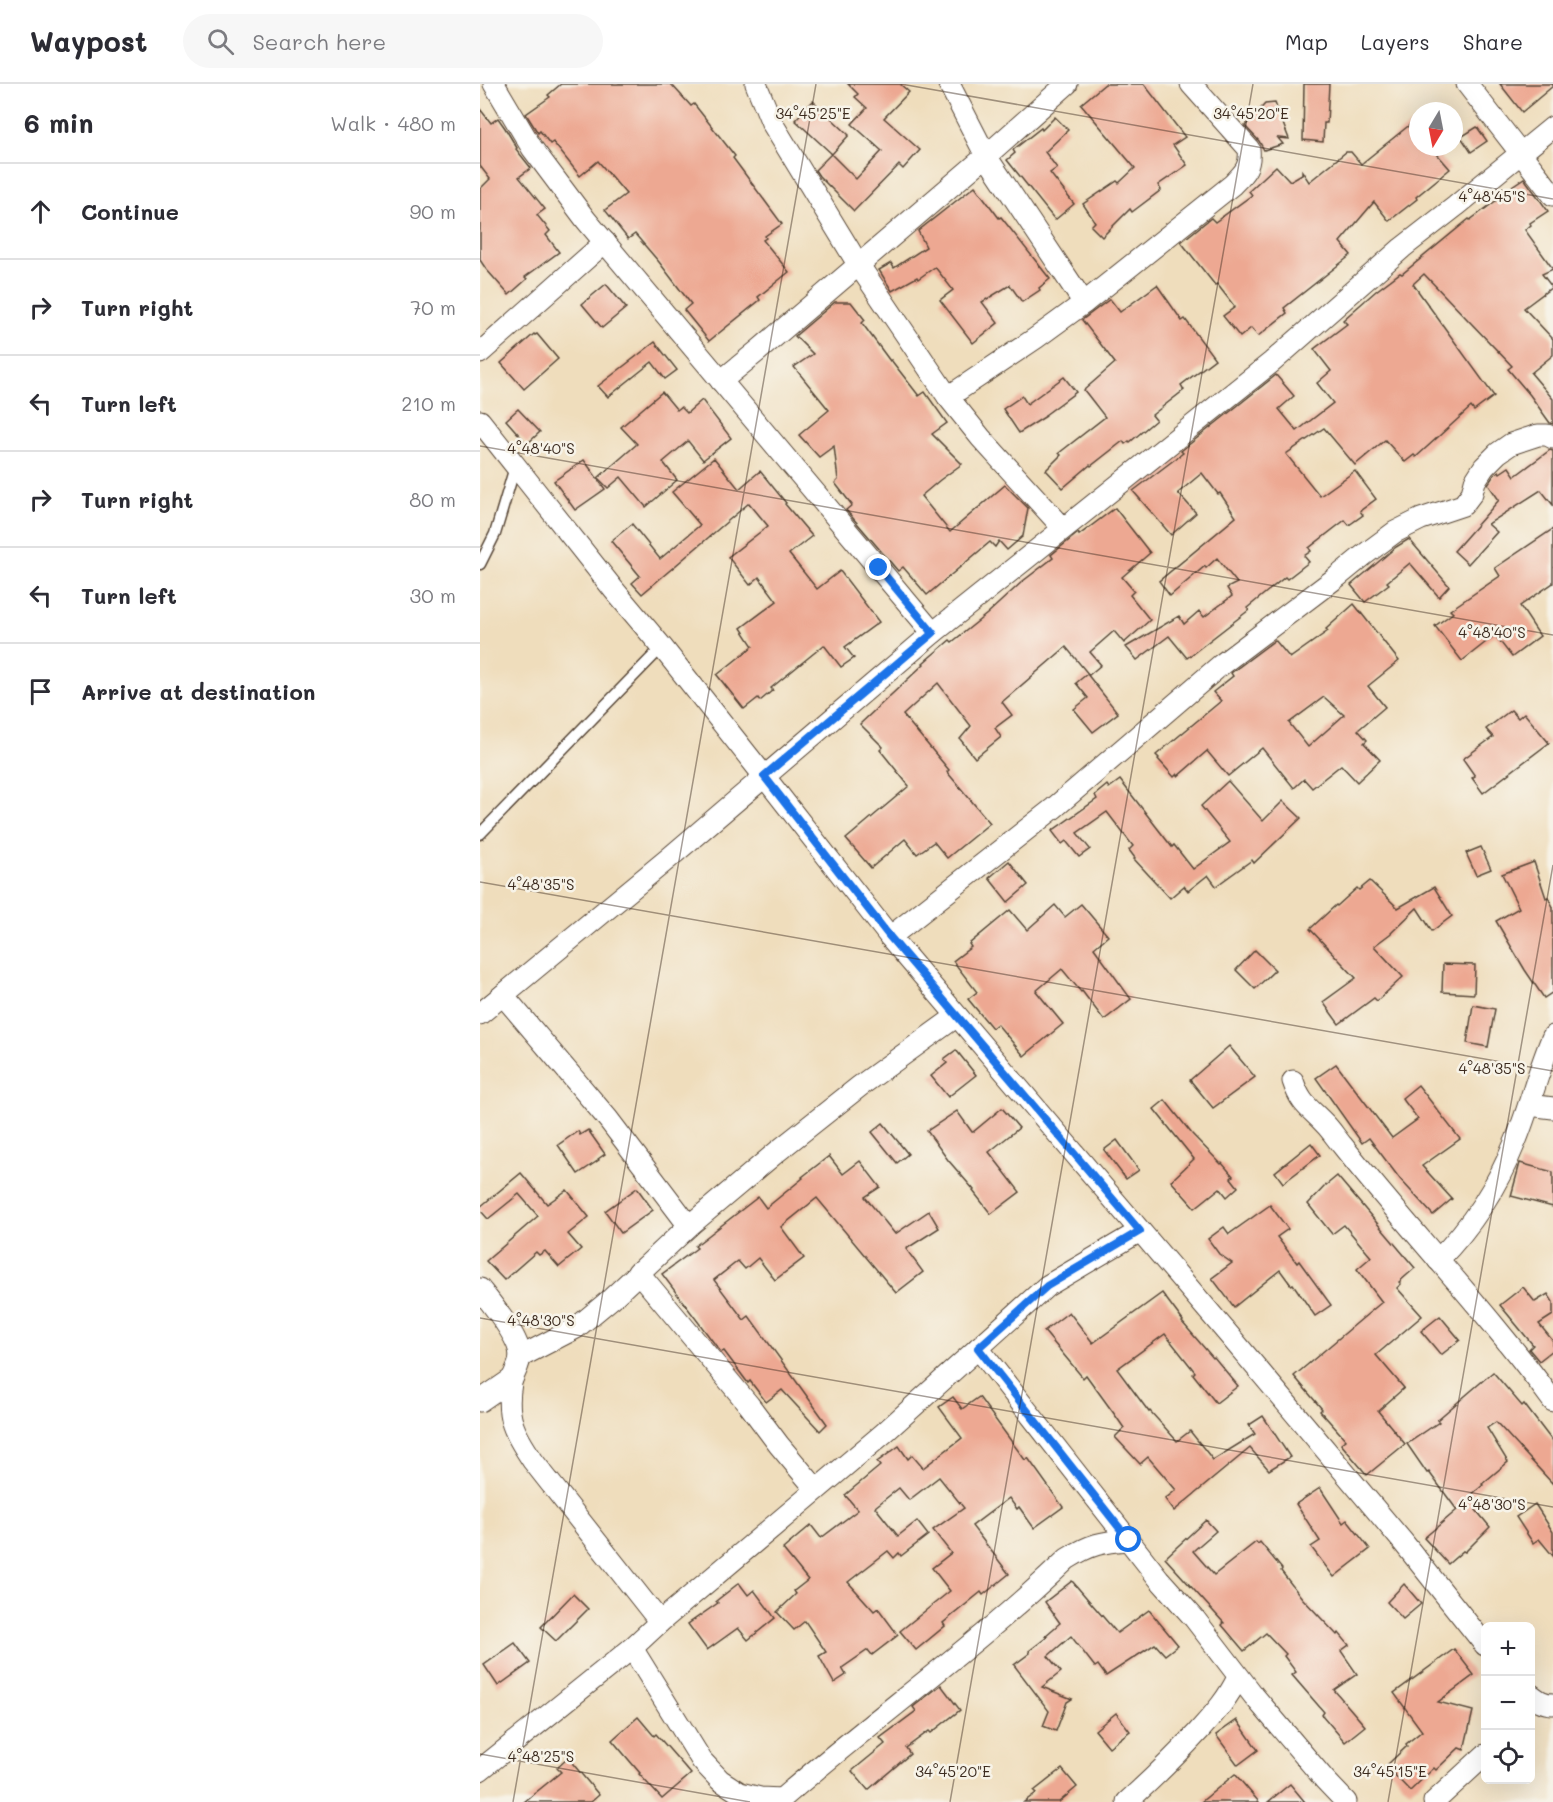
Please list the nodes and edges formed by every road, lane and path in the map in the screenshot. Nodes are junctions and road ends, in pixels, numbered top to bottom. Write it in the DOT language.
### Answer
graph roads {
  1 [pos="494,84"];
  2 [pos="756,84"];
  3 [pos="949,84"];
  4 [pos="1067,84"];
  5 [pos="1191,84"];
  6 [pos="1467,84"];
  7 [pos="1553,127"];
  8 [pos="1520,153"];
  9 [pos="986,156"];
  10 [pos="1553,195"];
  11 [pos="605,242"];
  12 [pos="858,264"];
  13 [pos="1084,303"];
  14 [pos="480,353"];
  15 [pos="721,381"];
  16 [pos="948,397"];
  17 [pos="480,421"];
  18 [pos="1553,438"];
  19 [pos="516,467"];
  20 [pos="1063,528"];
  21 [pos="480,564"];
  22 [pos="933,633"];
  23 [pos="662,647"];
  24 [pos="764,776"];
  25 [pos="480,834"];
  26 [pos="890,937"];
  27 [pos="503,995"];
  28 [pos="480,1014"];
  29 [pos="957,1016"];
  30 [pos="1553,1036"];
  31 [pos="1293,1081"];
  32 [pos="1529,1105"];
  33 [pos="1553,1108"];
  34 [pos="689,1226"];
  35 [pos="1140,1231"];
  36 [pos="1438,1260"];
  37 [pos="638,1272"];
  38 [pos="480,1289"];
  39 [pos="500,1315"];
  40 [pos="557,1339"];
  41 [pos="978,1348"];
  42 [pos="520,1357"];
  43 [pos="512,1379"];
  44 [pos="480,1401"];
  45 [pos="1553,1401"];
  46 [pos="816,1489"];
  47 [pos="1129,1540"];
  48 [pos="660,1622"];
  49 [pos="1481,1640"];
  50 [pos="632,1648"];
  51 [pos="1238,1677"];
  52 [pos="1481,1759"];
  53 [pos="480,1770"];
  54 [pos="741,1797"];
  55 [pos="780,1800"];
  56 [pos="1127,1802"];
  57 [pos="1346,1802"];
  58 [pos="1434,1802"];
  1 -- 11 [label="street"];
  2 -- 12 [label="street"];
  3 -- 9 [label="street"];
  4 -- 9 [label="street"];
  5 -- 13 [label="street"];
  6 -- 8 [label="street"];
  7 -- 8 [label="street"];
  8 -- 10 [label="street"];
  8 -- 20 [label="street"];
  9 -- 12 [label="street"];
  9 -- 13 [label="street"];
  11 -- 14 [label="street"];
  11 -- 15 [label="street"];
  12 -- 15 [label="street"];
  12 -- 16 [label="street"];
  13 -- 16 [label="street"];
  15 -- 22 [label="street"];
  16 -- 20 [label="street"];
  17 -- 19 [label="street"];
  18 -- 26 [label="street"];
  19 -- 21 [label="lane"];
  19 -- 23 [label="street"];
  20 -- 22 [label="street"];
  22 -- 24 [label="street"];
  23 -- 24 [label="street"];
  23 -- 25 [label="lane"];
  24 -- 26 [label="street"];
  24 -- 27 [label="street"];
  26 -- 29 [label="street"];
  27 -- 28 [label="street"];
  27 -- 34 [label="street"];
  29 -- 34 [label="street"];
  29 -- 35 [label="street"];
  30 -- 32 [label="street"];
  31 -- 36 [label="street"];
  32 -- 33 [label="street"];
  32 -- 36 [label="street"];
  34 -- 37 [label="street"];
  35 -- 41 [label="street"];
  35 -- 49 [label="street"];
  36 -- 45 [label="street"];
  37 -- 40 [label="street"];
  37 -- 46 [label="street"];
  38 -- 39 [label="street"];
  39 -- 40 [label="street"];
  39 -- 42 [label="street"];
  40 -- 42 [label="street"];
  41 -- 46 [label="street"];
  41 -- 47 [label="street"];
  42 -- 43 [label="street"];
  43 -- 44 [label="street"];
  43 -- 48 [label="street"];
  46 -- 48 [label="street"];
  47 -- 51 [label="street"];
  47 -- 55 [label="street"];
  48 -- 50 [label="street"];
  50 -- 53 [label="street"];
  50 -- 54 [label="street"];
  51 -- 56 [label="street"];
  51 -- 57 [label="street"];
  52 -- 58 [label="street"];
  54 -- 55 [label="street"];
}
